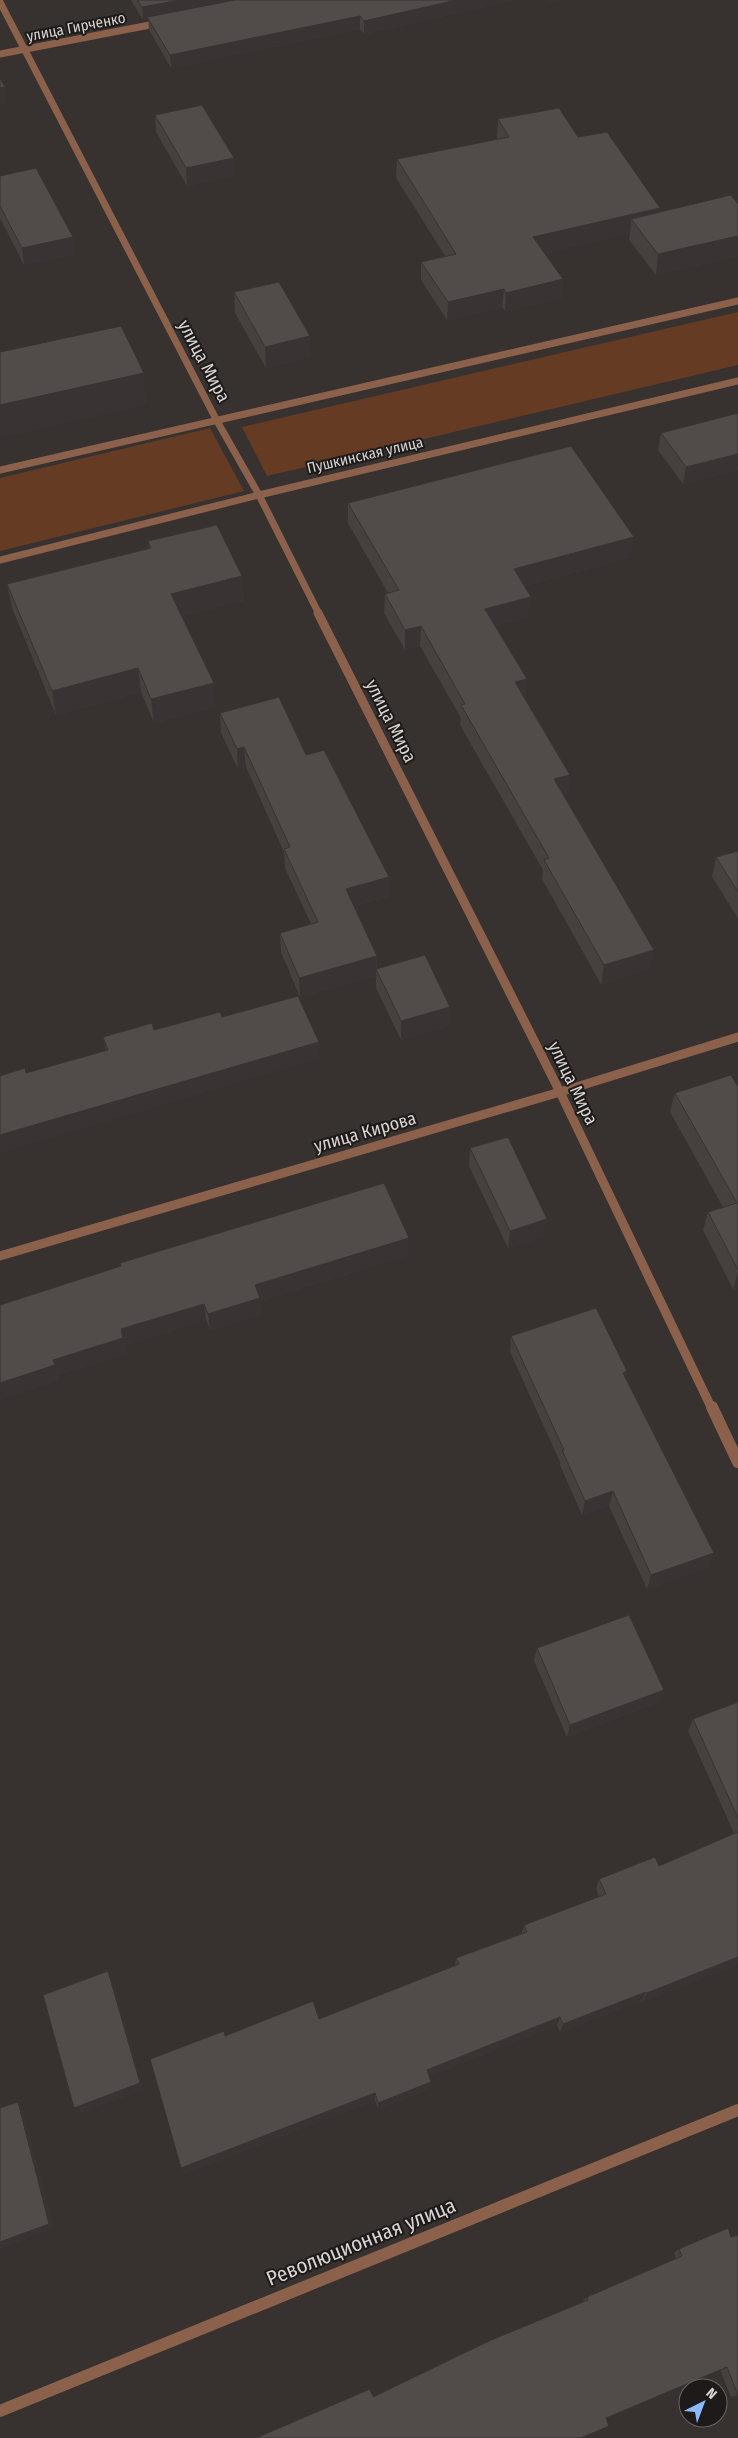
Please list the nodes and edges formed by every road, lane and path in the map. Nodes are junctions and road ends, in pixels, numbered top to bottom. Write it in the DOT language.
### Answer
graph roads {
  1 [pos="0,2"];
  2 [pos="168,21"];
  3 [pos="23,50"];
  4 [pos="0,54"];
  5 [pos="738,300"];
  6 [pos="738,381"];
  7 [pos="217,420"];
  8 [pos="0,470"];
  9 [pos="259,495"];
  10 [pos="0,560"];
  11 [pos="738,1037"];
  12 [pos="560,1092"];
  13 [pos="0,1256"];
  14 [pos="738,1462"];
  15 [pos="738,2110"];
  16 [pos="0,2411"];
  1 -- 3 [label="street, улица Мира"];
  2 -- 3 [label="street, улица Гирченко"];
  3 -- 4 [label="street, улица Гирченко"];
  3 -- 7 [label="street, улица Мира"];
  5 -- 7 [label="street"];
  6 -- 9 [label="street, Пушкинская улица"];
  7 -- 8 [label="street"];
  7 -- 9 [label="street, улица Мира"];
  9 -- 10 [label="street, Пушкинская улица"];
  9 -- 12 [label="street, улица Мира"];
  11 -- 12 [label="street, улица Кирова"];
  12 -- 13 [label="street, улица Кирова"];
  12 -- 14 [label="street, улица Мира"];
  15 -- 16 [label="street, Революционная улица"];
}
